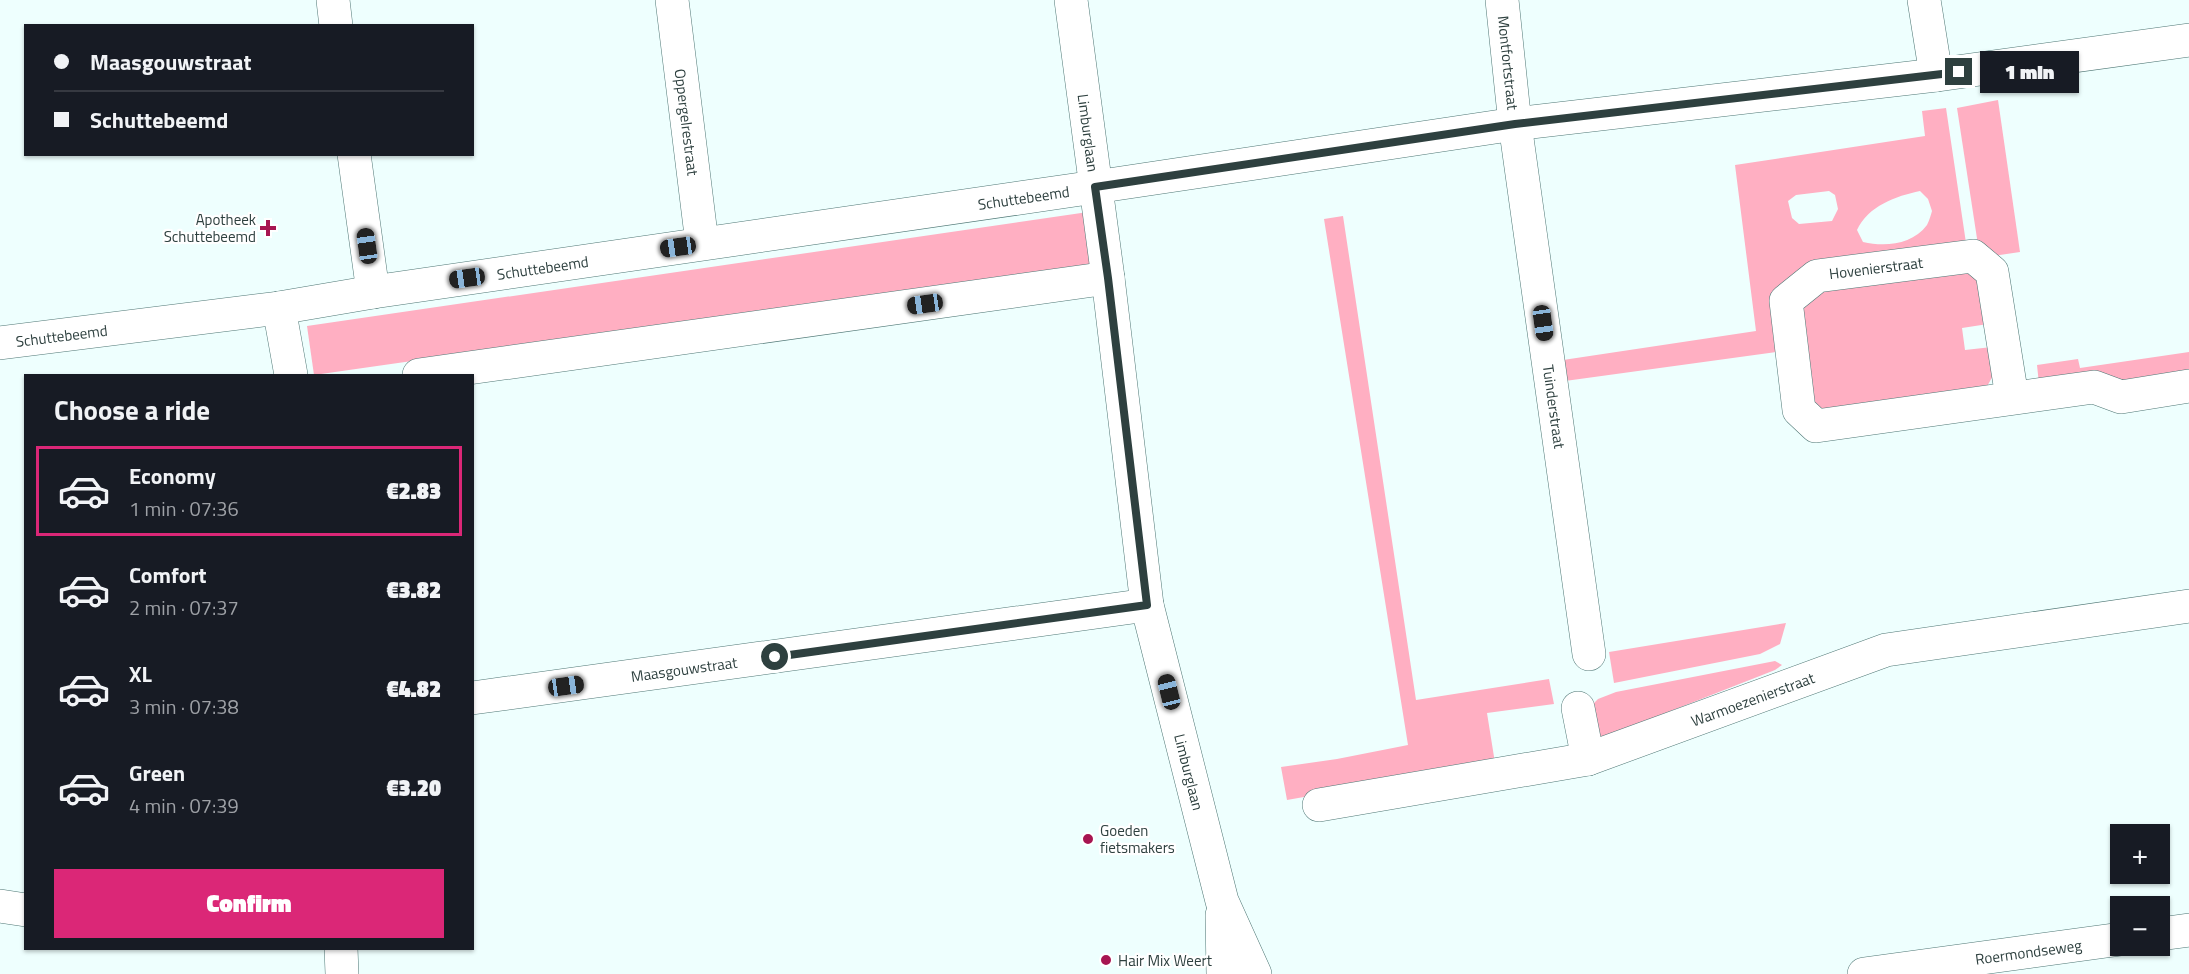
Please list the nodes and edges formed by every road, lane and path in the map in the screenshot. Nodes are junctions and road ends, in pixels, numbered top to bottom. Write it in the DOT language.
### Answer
graph roads {
  1 [pos="333,0"];
  2 [pos="672,0"];
  3 [pos="1071,0"];
  4 [pos="1502,0"];
  5 [pos="1924,0"];
  6 [pos="336,24"];
  7 [pos="2189,40"];
  8 [pos="1936,75"];
  9 [pos="1515,124"];
  10 [pos="354,156"];
  11 [pos="1095,187"];
  12 [pos="702,243"];
  13 [pos="1108,278"];
  14 [pos="374,291"];
  15 [pos="279,308"];
  16 [pos="0,343"];
  17 [pos="291,374"];
  18 [pos="426,374"];
  19 [pos="2189,386"];
  20 [pos="2012,397"];
  21 [pos="1147,605"];
  22 [pos="2189,606"];
  23 [pos="1588,654"];
  24 [pos="474,699"];
  25 [pos="1578,708"];
  26 [pos="1588,759"];
  27 [pos="1319,805"];
  28 [pos="1222,901"];
  29 [pos="0,906"];
  30 [pos="24,910"];
  31 [pos="2189,930"];
  32 [pos="2170,933"];
  33 [pos="2110,940"];
  34 [pos="341,950"];
  35 [pos="342,974"];
  36 [pos="1223,974"];
  37 [pos="1255,974"];
  38 [pos="1864,974"];
  1 -- 6 [label="street"];
  2 -- 12 [label="street, Oppergelrestraat"];
  3 -- 11 [label="street, Limburglaan"];
  4 -- 9 [label="street, Montfortstraat"];
  5 -- 8 [label="street"];
  7 -- 8 [label="street, Schuttebeemd"];
  8 -- 9 [label="street, Schuttebeemd"];
  9 -- 11 [label="street, Schuttebeemd"];
  9 -- 23 [label="street, Tuinderstraat"];
  10 -- 14 [label="street"];
  11 -- 12 [label="street, Schuttebeemd"];
  11 -- 13 [label="street, Limburglaan"];
  12 -- 14 [label="street, Schuttebeemd"];
  13 -- 18 [label="street"];
  13 -- 21 [label="street, Limburglaan"];
  14 -- 15 [label="street, Schuttebeemd"];
  15 -- 16 [label="street, Schuttebeemd"];
  15 -- 17 [label="street"];
  19 -- 20 [label="street, Hovenierstraat"];
  20 -- 20 [label="street, Hovenierstraat"];
  21 -- 24 [label="street, Maasgouwstraat"];
  21 -- 28 [label="street, Limburglaan"];
  22 -- 26 [label="street, Warmoezenierstraat"];
  25 -- 26 [label="street"];
  26 -- 27 [label="street, Warmoezenierstraat"];
  28 -- 36 [label="street, Limburglaan"];
  28 -- 37 [label="street, Limburglaan"];
  29 -- 30 [label="street"];
  31 -- 32 [label="street"];
  33 -- 38 [label="street, Roermondseweg"];
  34 -- 35 [label="street"];
}
